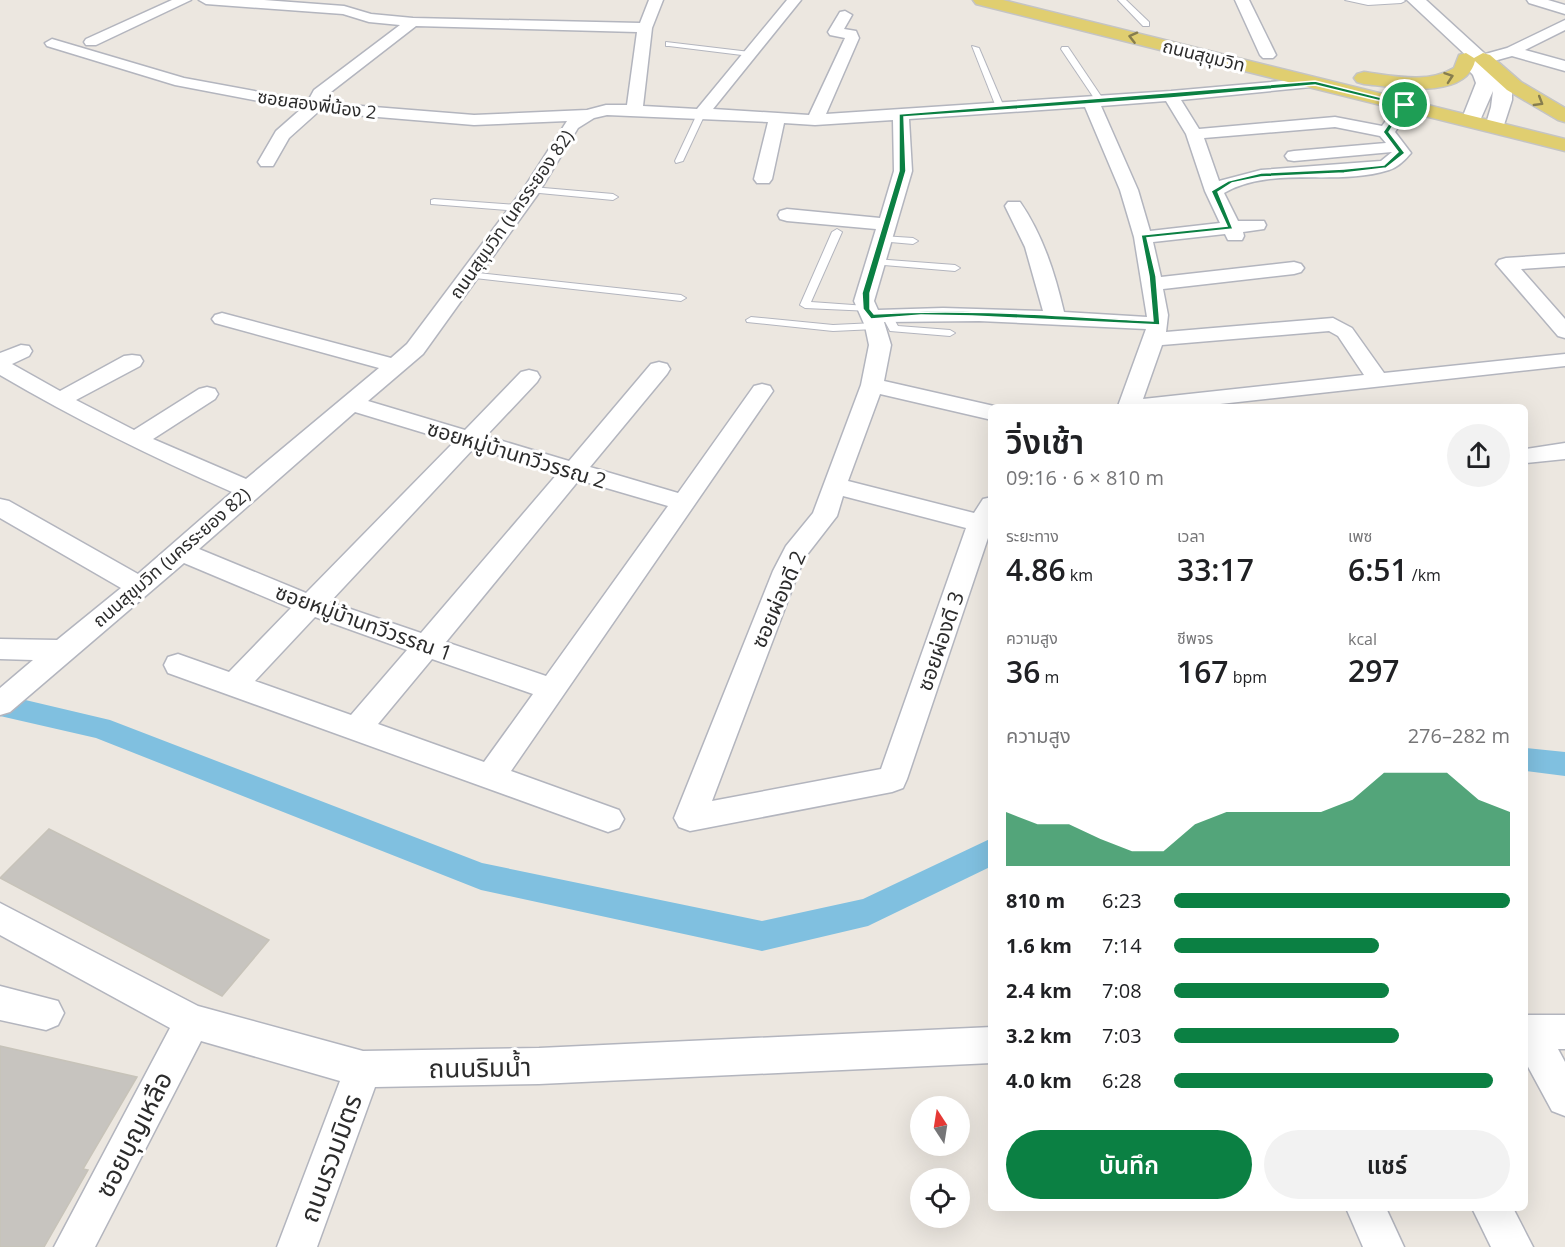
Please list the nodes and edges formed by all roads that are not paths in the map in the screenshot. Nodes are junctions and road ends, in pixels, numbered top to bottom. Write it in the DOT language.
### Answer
graph roads {
  1 [pos="184,0"];
  2 [pos="206,0"];
  3 [pos="656,0"];
  4 [pos="794,0"];
  5 [pos="982,0"];
  6 [pos="1051,0"];
  7 [pos="1122,0"];
  8 [pos="1242,0"];
  9 [pos="1349,0"];
  10 [pos="1406,0"];
  11 [pos="1534,0"];
  12 [pos="1565,10"];
  13 [pos="845,15"];
  14 [pos="413,22"];
  15 [pos="1146,24"];
  16 [pos="1562,27"];
  17 [pos="645,28"];
  18 [pos="91,42"];
  19 [pos="52,43"];
  20 [pos="669,44"];
  21 [pos="975,48"];
  22 [pos="1065,49"];
  23 [pos="1512,51"];
  24 [pos="750,54"];
  25 [pos="1268,55"];
  26 [pos="1474,59"];
  27 [pos="1565,66"];
  28 [pos="1350,76"];
  29 [pos="1315,83"];
  30 [pos="1171,96"];
  31 [pos="1095,100"];
  32 [pos="1405,105"];
  33 [pos="314,107"];
  34 [pos="1000,107"];
  35 [pos="634,110"];
  36 [pos="1474,113"];
  37 [pos="701,114"];
  38 [pos="588,115"];
  39 [pos="901,115"];
  40 [pos="1565,116"];
  41 [pos="777,119"];
  42 [pos="1498,119"];
  43 [pos="815,120"];
  44 [pos="1565,127"];
  45 [pos="1386,132"];
  46 [pos="1194,134"];
  47 [pos="1565,145"];
  48 [pos="1397,147"];
  49 [pos="1275,158"];
  50 [pos="679,161"];
  51 [pos="267,162"];
  52 [pos="763,179"];
  53 [pos="532,190"];
  54 [pos="1214,191"];
  55 [pos="613,197"];
  56 [pos="434,202"];
  57 [pos="1014,206"];
  58 [pos="518,207"];
  59 [pos="788,215"];
  60 [pos="1257,225"];
  61 [pos="884,231"];
  62 [pos="837,232"];
  63 [pos="1233,232"];
  64 [pos="1143,237"];
  65 [pos="913,241"];
  66 [pos="1565,260"];
  67 [pos="875,262"];
  68 [pos="955,268"];
  69 [pos="1294,268"];
  70 [pos="470,275"];
  71 [pos="1153,284"];
  72 [pos="681,298"];
  73 [pos="875,317"];
  74 [pos="1055,318"];
  75 [pos="222,319"];
  76 [pos="751,321"];
  77 [pos="1155,332"];
  78 [pos="1565,332"];
  79 [pos="950,333"];
  80 [pos="21,351"];
  81 [pos="132,360"];
  82 [pos="1565,360"];
  83 [pos="0,361"];
  84 [pos="0,366"];
  85 [pos="395,366"];
  86 [pos="659,369"];
  87 [pos="529,377"];
  88 [pos="1379,381"];
  89 [pos="872,385"];
  90 [pos="762,391"];
  91 [pos="207,394"];
  92 [pos="59,400"];
  93 [pos="351,403"];
  94 [pos="1130,404"];
  95 [pos="1163,404"];
  96 [pos="988,412"];
  97 [pos="136,439"];
  98 [pos="468,440"];
  99 [pos="1565,451"];
  100 [pos="1528,456"];
  101 [pos="573,472"];
  102 [pos="834,486"];
  103 [pos="249,490"];
  104 [pos="684,503"];
  105 [pos="0,507"];
  106 [pos="986,514"];
  107 [pos="179,551"];
  108 [pos="138,586"];
  109 [pos="309,605"];
  110 [pos="426,645"];
  111 [pos="0,649"];
  112 [pos="54,659"];
  113 [pos="178,665"];
  114 [pos="234,685"];
  115 [pos="551,689"];
  116 [pos="0,704"];
  117 [pos="357,729"];
  118 [pos="490,777"];
  119 [pos="892,779"];
  120 [pos="608,819"];
  121 [pos="0,918"];
  122 [pos="0,1003"];
  123 [pos="46,1013"];
  124 [pos="192,1021"];
  125 [pos="1528,1032"];
  126 [pos="1565,1032"];
  127 [pos="1528,1034"];
  128 [pos="988,1046"];
  129 [pos="363,1069"];
  130 [pos="1565,1098"];
  131 [pos="1367,1211"];
  132 [pos="1494,1211"];
  133 [pos="74,1247"];
  134 [pos="297,1247"];
  135 [pos="1384,1247"];
  136 [pos="1513,1247"];
  1 -- 18 [label="street"];
  2 -- 14 [label="street"];
  3 -- 17 [label="street"];
  4 -- 24 [label="street"];
  29 -- 5 [label="main road, ถนนสุขุมวิท, one-way"];
  6 -- 15 [label="main road, ถนนสุขุมวิท"];
  7 -- 15 [label="lane"];
  8 -- 25 [label="street"];
  9 -- 10 [label="lane"];
  10 -- 26 [label="street"];
  11 -- 12 [label="street"];
  13 -- 43 [label="street"];
  14 -- 17 [label="street"];
  14 -- 33 [label="street"];
  15 -- 25 [label="main road, ถนนสุขุมวิท"];
  16 -- 23 [label="street"];
  17 -- 35 [label="street"];
  19 -- 33 [label="street, ซอยสองพี่น้อง 2"];
  20 -- 24 [label="lane"];
  21 -- 34 [label="lane"];
  22 -- 31 [label="lane"];
  23 -- 26 [label="street"];
  23 -- 27 [label="street"];
  24 -- 37 [label="street"];
  25 -- 28 [label="main road, ถนนสุขุมวิท"];
  28 -- 26 [label="main road, one-way"];
  26 -- 36 [label="street"];
  26 -- 40 [label="main road, one-way"];
  26 -- 42 [label="street"];
  28 -- 36 [label="main road, ถนนสุขุมวิท"];
  29 -- 30 [label="street, ถนนสุขุมวิท (นครระยอง 82)"];
  29 -- 32 [label="main road, ถนนสุขุมวิท"];
  30 -- 31 [label="street, ถนนสุขุมวิท (นครระยอง 82)"];
  30 -- 46 [label="street"];
  31 -- 34 [label="street, ถนนสุขุมวิท (นครระยอง 82)"];
  31 -- 64 [label="street"];
  32 -- 36 [label="main road, ถนนสุขุมวิท"];
  32 -- 45 [label="street"];
  33 -- 38 [label="street, ซอยสองพี่น้อง 2"];
  33 -- 51 [label="street"];
  34 -- 39 [label="street, ถนนสุขุมวิท (นครระยอง 82)"];
  35 -- 37 [label="street, ถนนสุขุมวิท (นครระยอง 82)"];
  35 -- 38 [label="street, ถนนสุขุมวิท (นครระยอง 82)"];
  36 -- 42 [label="main road, ถนนสุขุมวิท"];
  37 -- 41 [label="street, ถนนสุขุมวิท (นครระยอง 82)"];
  37 -- 50 [label="lane"];
  38 -- 53 [label="street, ถนนสุขุมวิท (นครระยอง 82)"];
  39 -- 43 [label="street, ถนนสุขุมวิท (นครระยอง 82)"];
  39 -- 61 [label="street, ซอยผ่องดี 2"];
  41 -- 43 [label="street, ถนนสุขุมวิท (นครระยอง 82)"];
  41 -- 52 [label="street"];
  42 -- 44 [label="main road, ถนนสุขุมวิท"];
  42 -- 47 [label="main road, ถนนสุขุมวิท"];
  45 -- 46 [label="street"];
  45 -- 48 [label="street"];
  46 -- 54 [label="street"];
  48 -- 49 [label="street"];
  48 -- 54 [label="street"];
  53 -- 55 [label="lane"];
  53 -- 58 [label="street, ถนนสุขุมวิท (นครระยอง 82)"];
  54 -- 63 [label="street"];
  56 -- 58 [label="lane"];
  57 -- 74 [label="street"];
  58 -- 70 [label="street, ถนนสุขุมวิท (นครระยอง 82)"];
  59 -- 61 [label="street"];
  60 -- 63 [label="street"];
  61 -- 65 [label="lane"];
  61 -- 67 [label="street, ซอยผ่องดี 2"];
  62 -- 73 [label="lane"];
  63 -- 64 [label="street"];
  64 -- 71 [label="street"];
  66 -- 78 [label="street"];
  67 -- 68 [label="lane"];
  67 -- 73 [label="street, ซอยผ่องดี 2"];
  69 -- 71 [label="street"];
  70 -- 72 [label="lane"];
  70 -- 85 [label="street, ถนนสุขุมวิท (นครระยอง 82)"];
  71 -- 77 [label="street"];
  73 -- 74 [label="street"];
  73 -- 76 [label="lane"];
  73 -- 79 [label="lane"];
  73 -- 89 [label="street, ซอยผ่องดี 2"];
  74 -- 77 [label="street"];
  75 -- 85 [label="street"];
  77 -- 88 [label="street"];
  77 -- 94 [label="street"];
  80 -- 83 [label="street"];
  81 -- 92 [label="street"];
  82 -- 88 [label="street"];
  84 -- 92 [label="street"];
  85 -- 93 [label="street, ถนนสุขุมวิท (นครระยอง 82)"];
  86 -- 101 [label="street"];
  87 -- 98 [label="street"];
  88 -- 95 [label="street"];
  89 -- 96 [label="street"];
  89 -- 102 [label="street, ซอยผ่องดี 2"];
  90 -- 104 [label="street"];
  91 -- 97 [label="street"];
  92 -- 97 [label="street"];
  93 -- 98 [label="street, ซอยหมู่บ้านทวีวรรณ 2"];
  93 -- 103 [label="street, ถนนสุขุมวิท (นครระยอง 82)"];
  97 -- 103 [label="street"];
  98 -- 101 [label="street, ซอยหมู่บ้านทวีวรรณ 2"];
  98 -- 109 [label="street"];
  99 -- 100 [label="street"];
  101 -- 104 [label="street, ซอยหมู่บ้านทวีวรรณ 2"];
  101 -- 110 [label="street"];
  102 -- 106 [label="street"];
  102 -- 119 [label="street, ซอยผ่องดี 2"];
  103 -- 107 [label="street, ถนนสุขุมวิท (นครระยอง 82)"];
  104 -- 115 [label="street"];
  105 -- 108 [label="street"];
  106 -- 119 [label="street, ซอยผ่องดี 3"];
  107 -- 108 [label="street, ถนนสุขุมวิท (นครระยอง 82)"];
  107 -- 109 [label="street, ซอยหมู่บ้านทวีวรรณ 1"];
  108 -- 112 [label="street, ถนนสุขุมวิท (นครระยอง 82)"];
  109 -- 110 [label="street, ซอยหมู่บ้านทวีวรรณ 1"];
  109 -- 114 [label="street"];
  110 -- 115 [label="street, ซอยหมู่บ้านทวีวรรณ 1"];
  110 -- 117 [label="street"];
  111 -- 112 [label="street"];
  112 -- 116 [label="street, ถนนสุขุมวิท (นครระยอง 82)"];
  113 -- 114 [label="street"];
  114 -- 117 [label="street"];
  115 -- 118 [label="street"];
  117 -- 118 [label="street"];
  118 -- 120 [label="street"];
  121 -- 124 [label="street, ถนนริมน้ำ"];
  122 -- 123 [label="street"];
  124 -- 129 [label="street, ถนนริมน้ำ"];
  124 -- 133 [label="street, ซอยบุญเหลือ"];
  125 -- 126 [label="street"];
  127 -- 130 [label="street"];
  128 -- 129 [label="street, ถนนริมน้ำ"];
  129 -- 134 [label="street, ถนนรวมมิตร"];
  131 -- 135 [label="street"];
  132 -- 136 [label="street"];
}
